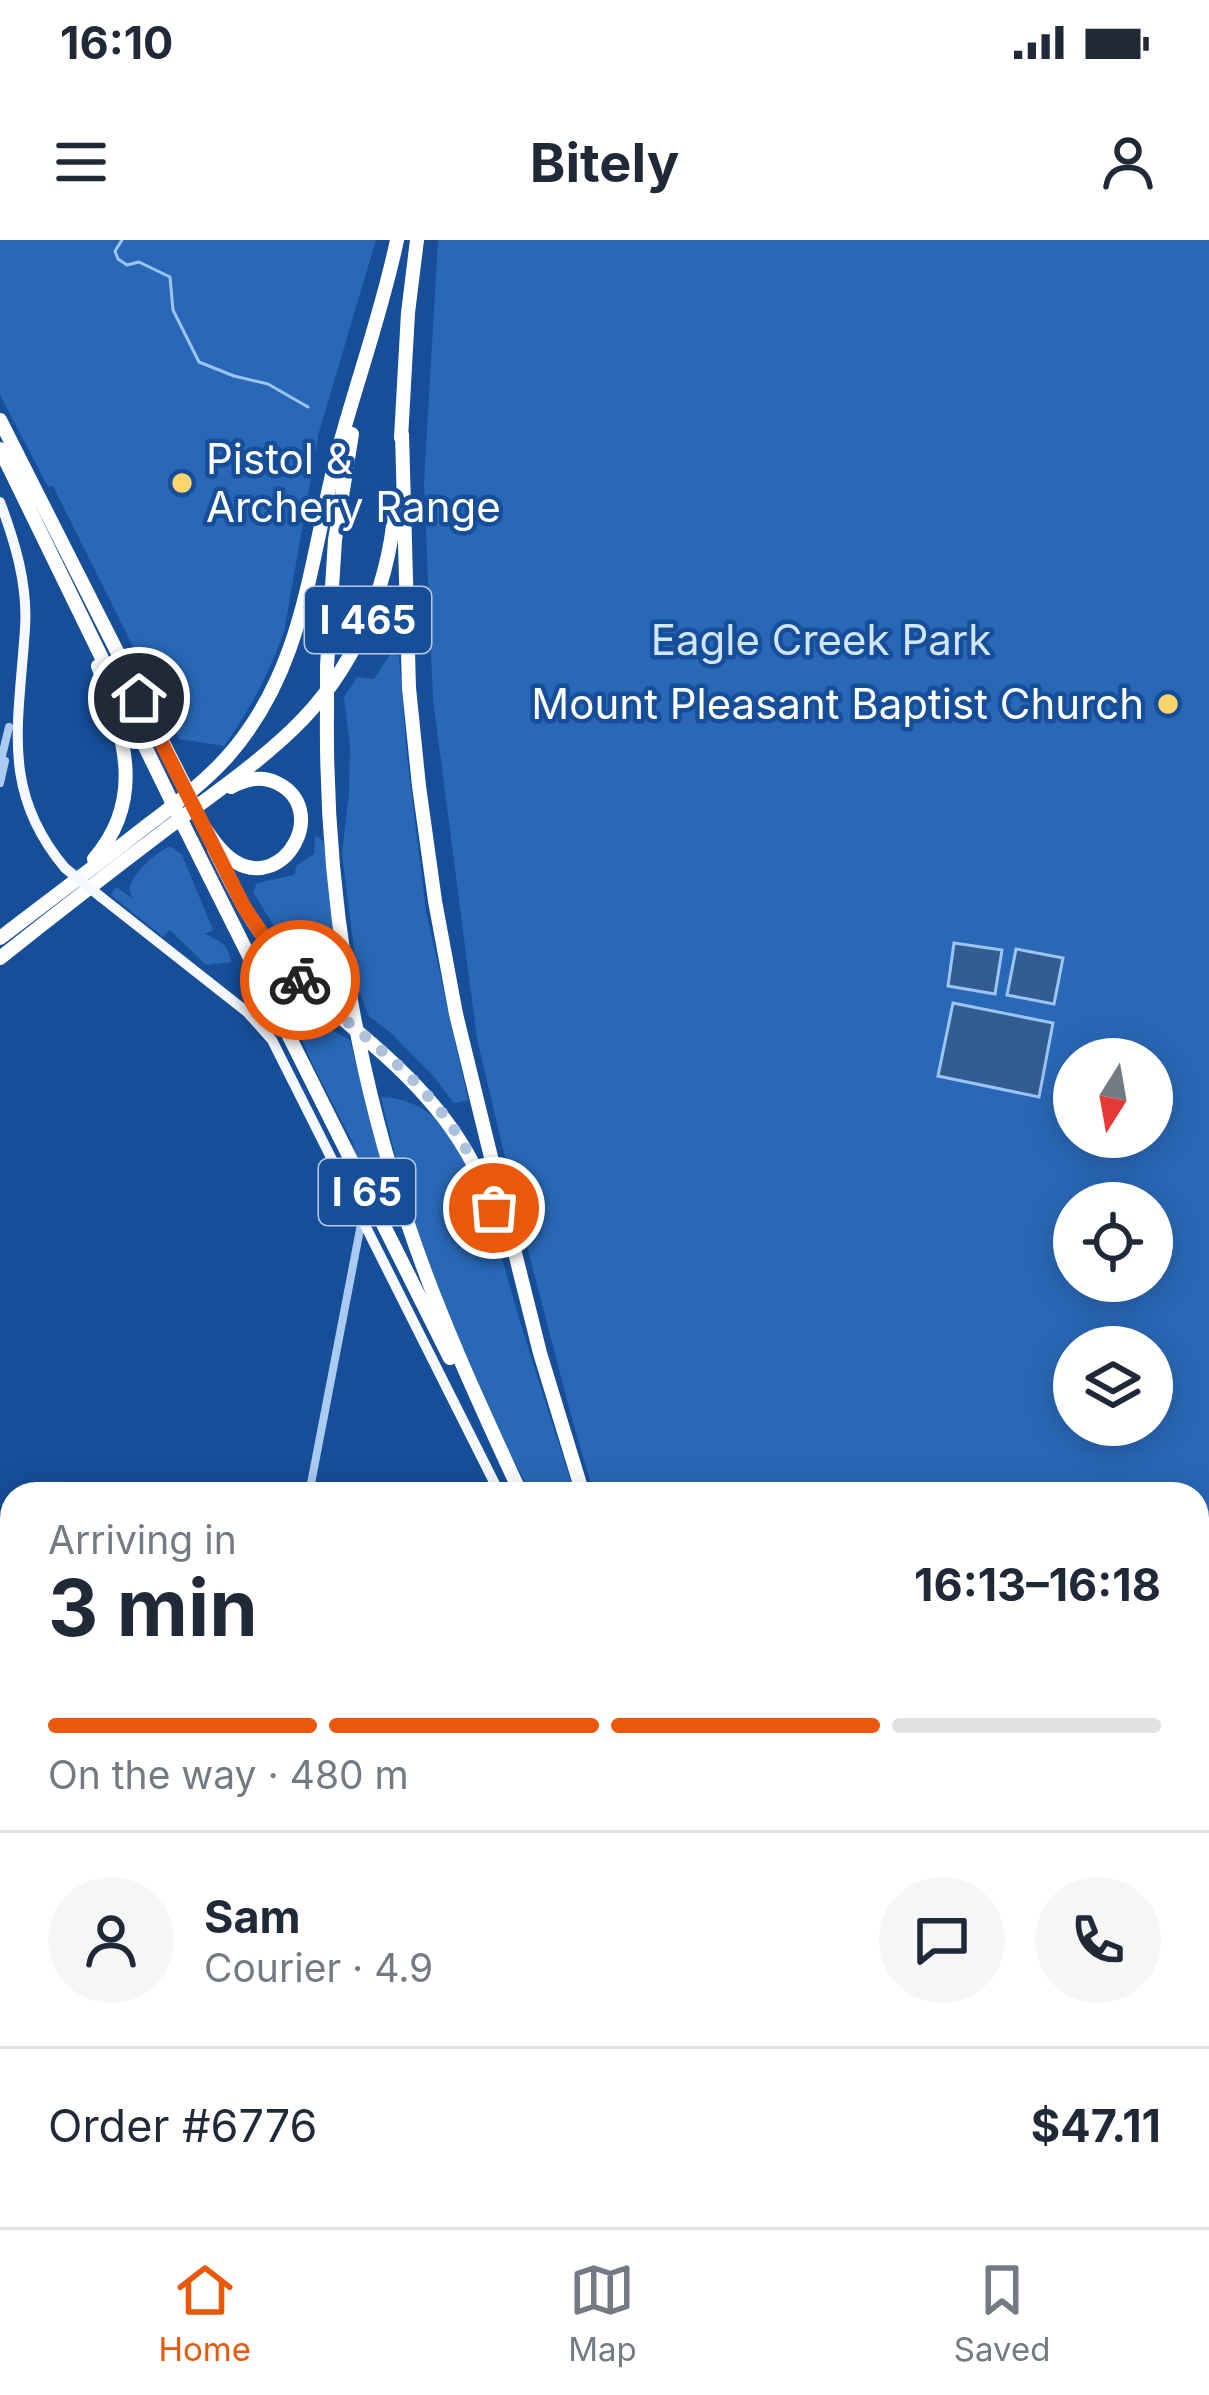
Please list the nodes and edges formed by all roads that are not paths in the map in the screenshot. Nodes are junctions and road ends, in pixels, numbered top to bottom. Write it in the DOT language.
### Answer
graph roads {
  1 [pos="397,240"];
  2 [pos="417,240"];
  3 [pos="381,306"];
  4 [pos="0,420"];
  5 [pos="402,434"];
  6 [pos="0,449"];
  7 [pos="0,502"];
  8 [pos="55,561"];
  9 [pos="9,727"];
  10 [pos="7,747"];
  11 [pos="0,764"];
  12 [pos="0,783"];
  13 [pos="200,820"];
  14 [pos="98,890"];
  15 [pos="60,892"];
  16 [pos="0,938"];
  17 [pos="0,958"];
  18 [pos="362,1217"];
  19 [pos="540,1352"];
  20 [pos="311,1482"];
  21 [pos="494,1482"];
  22 [pos="515,1482"];
  23 [pos="515,1482"];
  24 [pos="579,1482"];
  1 -- 3 [label="highway, I 465"];
  2 -- 5 [label="highway, I 465"];
  3 -- 15 [label="highway, I 465"];
  3 -- 22 [label="highway, bridge"];
  4 -- 13 [label="highway, I 65, bridge"];
  5 -- 14 [label="highway, I 465"];
  5 -- 19 [label="highway"];
  6 -- 8 [label="highway, I 65"];
  7 -- 9 [label="main road"];
  8 -- 15 [label="highway"];
  8 -- 23 [label="highway, I 65, bridge"];
  9 -- 10 [label="main road"];
  9 -- 11 [label="street"];
  10 -- 12 [label="street"];
  10 -- 14 [label="main road, bridge"];
  13 -- 14 [label="highway"];
  13 -- 19 [label="highway, I 65, bridge"];
  14 -- 17 [label="highway, I 465"];
  14 -- 18 [label="main road"];
  15 -- 16 [label="highway, I 465"];
  18 -- 20 [label="street"];
  18 -- 21 [label="main road"];
  19 -- 24 [label="highway, I 65"];
}
